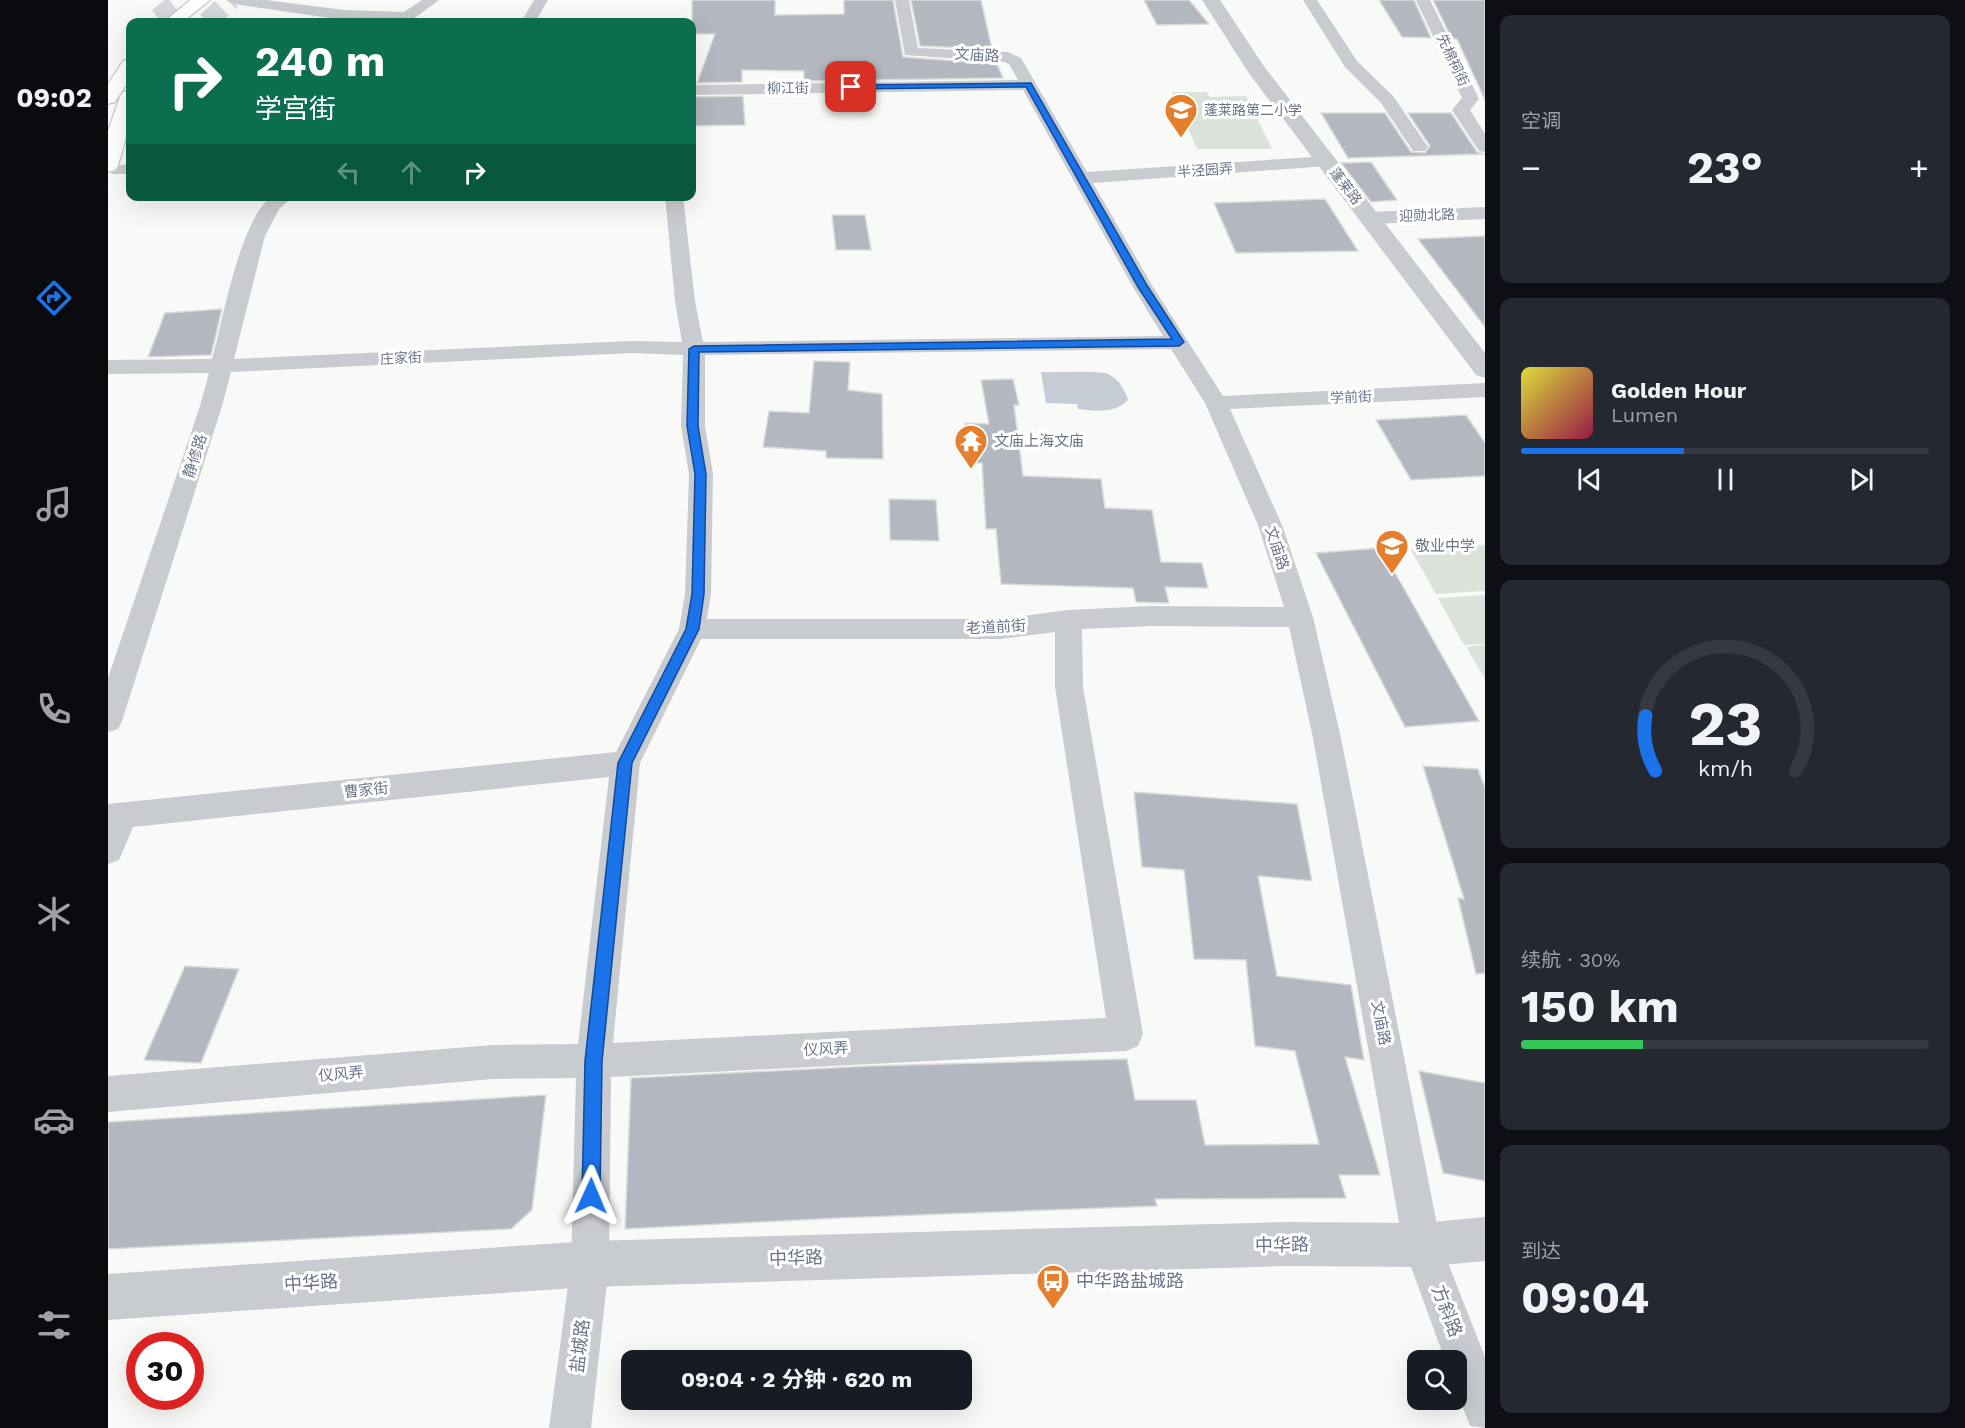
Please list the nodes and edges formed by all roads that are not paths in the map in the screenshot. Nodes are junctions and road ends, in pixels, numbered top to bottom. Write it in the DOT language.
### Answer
graph roads {
  1 [pos="201,0"];
  2 [pos="214,0"];
  3 [pos="233,0"];
  4 [pos="432,0"];
  5 [pos="541,0"];
  6 [pos="902,0"];
  7 [pos="1211,0"];
  8 [pos="1310,0"];
  9 [pos="1424,0"];
  10 [pos="168,18"];
  11 [pos="194,18"];
  12 [pos="530,18"];
  13 [pos="126,50"];
  14 [pos="126,71"];
  15 [pos="108,72"];
  16 [pos="1029,85"];
  17 [pos="696,90"];
  18 [pos="108,98"];
  19 [pos="126,107"];
  20 [pos="1419,147"];
  21 [pos="1485,147"];
  22 [pos="126,154"];
  23 [pos="1328,161"];
  24 [pos="119,168"];
  25 [pos="1082,178"];
  26 [pos="108,190"];
  27 [pos="278,201"];
  28 [pos="675,201"];
  29 [pos="1485,213"];
  30 [pos="1370,218"];
  31 [pos="1179,342"];
  32 [pos="694,349"];
  33 [pos="221,366"];
  34 [pos="108,367"];
  35 [pos="1485,370"];
  36 [pos="1485,390"];
  37 [pos="1216,403"];
  38 [pos="1300,617"];
  39 [pos="1068,620"];
  40 [pos="692,629"];
  41 [pos="108,721"];
  42 [pos="625,763"];
  43 [pos="115,816"];
  44 [pos="108,850"];
  45 [pos="594,1061"];
  46 [pos="108,1094"];
  47 [pos="1485,1239"];
  48 [pos="1422,1245"];
  49 [pos="590,1264"];
  50 [pos="108,1297"];
  51 [pos="1485,1411"];
  52 [pos="570,1428"];
  1 -- 10 [label="main road"];
  2 -- 11 [label="main road"];
  3 -- 4 [label="street"];
  5 -- 12 [label="street"];
  6 -- 16 [label="street, 文庙路"];
  7 -- 23 [label="street, 蓬莱路"];
  8 -- 20 [label="street"];
  9 -- 21 [label="street, 先棉祠街"];
  13 -- 15 [label="main road"];
  14 -- 18 [label="main road"];
  16 -- 17 [label="street, 柳江街"];
  16 -- 25 [label="street, 文庙路"];
  19 -- 24 [label="main road"];
  22 -- 24 [label="main road"];
  23 -- 25 [label="street, 半泾园弄"];
  23 -- 30 [label="street, 蓬莱路"];
  24 -- 26 [label="main road"];
  25 -- 31 [label="street, 文庙路"];
  27 -- 33 [label="street, 静修路"];
  28 -- 32 [label="street"];
  29 -- 30 [label="street, 迎勋北路"];
  30 -- 35 [label="street, 蓬莱路"];
  31 -- 32 [label="street, 庄家街"];
  31 -- 37 [label="street, 文庙路"];
  32 -- 33 [label="street, 庄家街"];
  32 -- 40 [label="street"];
  33 -- 34 [label="street, 庄家街"];
  33 -- 41 [label="street, 静修路"];
  36 -- 37 [label="street, 学前街"];
  37 -- 38 [label="street, 文庙路"];
  38 -- 39 [label="street, 老道前街"];
  38 -- 48 [label="street, 文庙路"];
  39 -- 40 [label="street, 老道前街"];
  39 -- 45 [label="street, 仪风弄"];
  40 -- 42 [label="street"];
  42 -- 43 [label="street, 曹家街"];
  42 -- 45 [label="street, 盐城路"];
  43 -- 44 [label="street"];
  45 -- 46 [label="street, 仪风弄"];
  45 -- 49 [label="street, 盐城路"];
  47 -- 48 [label="street, 中华路"];
  48 -- 49 [label="street, 中华路"];
  48 -- 51 [label="street, 方斜路"];
  49 -- 50 [label="street, 中华路"];
  49 -- 52 [label="street, 盐城路"];
}
